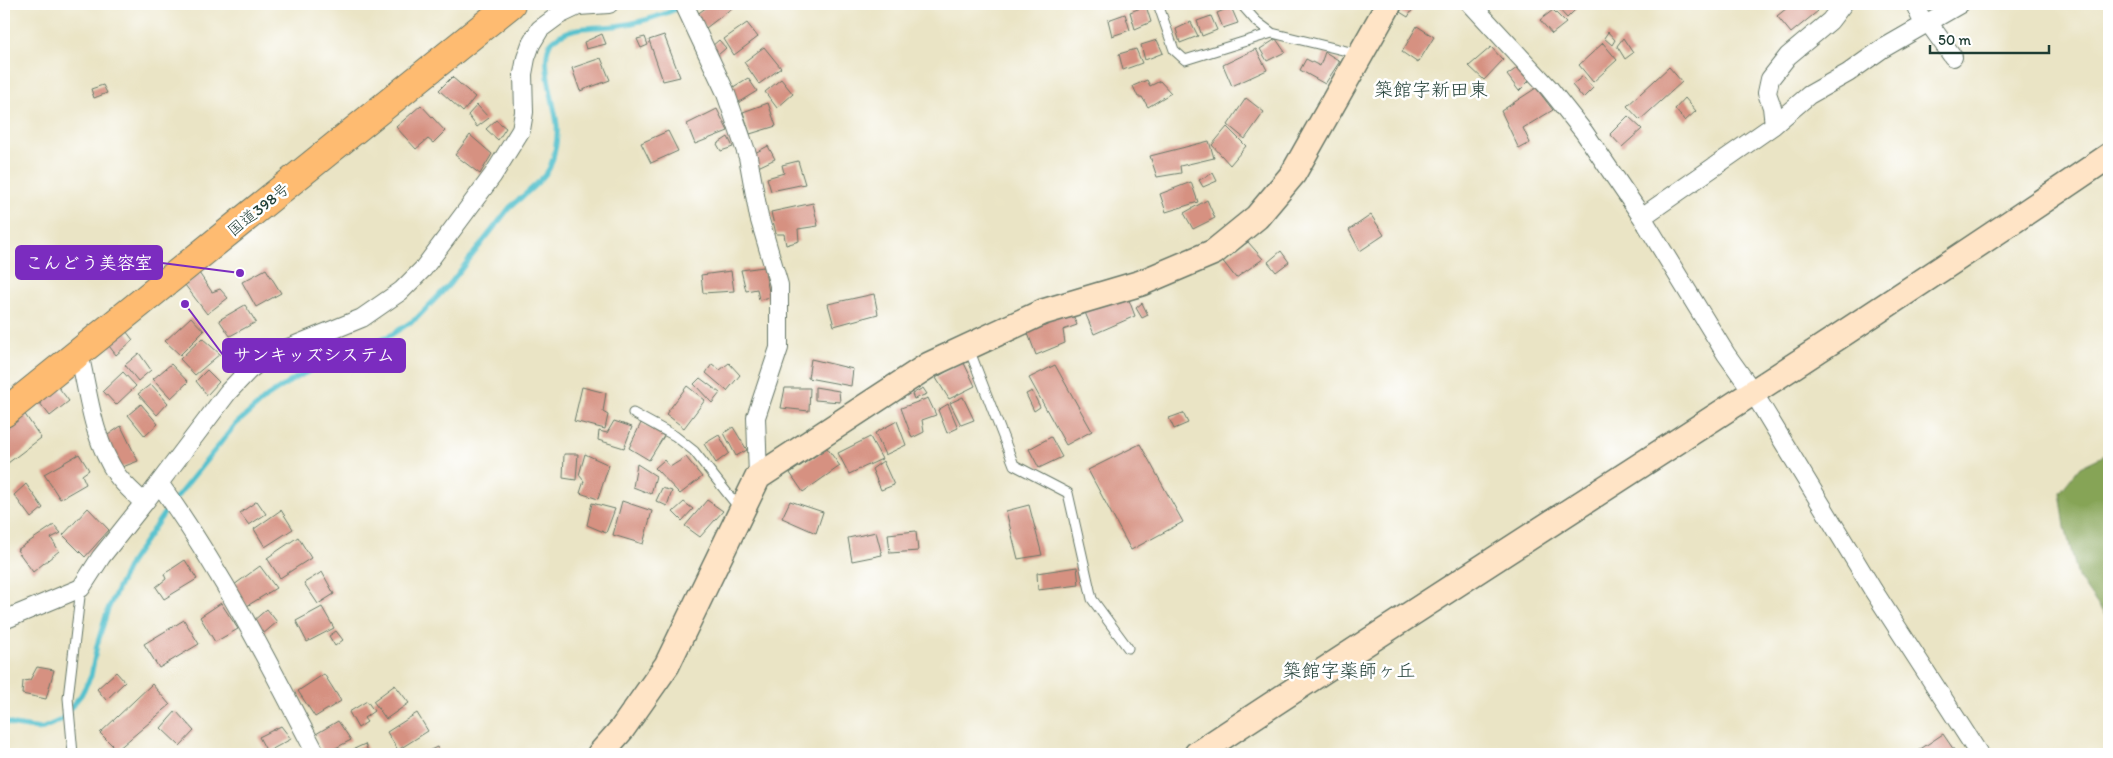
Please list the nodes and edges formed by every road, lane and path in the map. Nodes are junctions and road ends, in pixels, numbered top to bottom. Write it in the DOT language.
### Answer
graph roads {
  1 [pos="511,4"];
  2 [pos="609,4"];
  3 [pos="1158,4"];
  4 [pos="1241,4"];
  5 [pos="1389,4"];
  6 [pos="1471,4"];
  7 [pos="1843,4"];
  8 [pos="1914,4"];
  9 [pos="1960,4"];
  10 [pos="687,9"];
  11 [pos="1927,24"];
  12 [pos="1272,33"];
  13 [pos="1360,54"];
  14 [pos="1953,57"];
  15 [pos="1774,125"];
  16 [pos="2109,156"];
  17 [pos="1642,217"];
  18 [pos="968,347"];
  19 [pos="79,353"];
  20 [pos="1753,392"];
  21 [pos="4,413"];
  22 [pos="633,413"];
  23 [pos="758,477"];
  24 [pos="162,488"];
  25 [pos="144,503"];
  26 [pos="741,511"];
  27 [pos="81,588"];
  28 [pos="4,620"];
  29 [pos="1128,648"];
  30 [pos="74,754"];
  31 [pos="316,754"];
  32 [pos="600,754"];
  33 [pos="1198,754"];
  34 [pos="1979,754"];
  1 -- 19 [label="highway, 国道398号"];
  2 -- 24 [label="street"];
  3 -- 12 [label="lane"];
  4 -- 12 [label="lane"];
  5 -- 13 [label="street"];
  6 -- 17 [label="street"];
  7 -- 15 [label="street"];
  8 -- 11 [label="street"];
  9 -- 11 [label="street"];
  10 -- 23 [label="street"];
  11 -- 14 [label="street"];
  11 -- 15 [label="street"];
  12 -- 13 [label="lane"];
  13 -- 18 [label="street"];
  15 -- 17 [label="street"];
  16 -- 20 [label="street"];
  17 -- 20 [label="street"];
  18 -- 23 [label="street"];
  18 -- 29 [label="lane"];
  19 -- 21 [label="highway, 国道398号"];
  19 -- 25 [label="street"];
  20 -- 33 [label="street"];
  20 -- 34 [label="street"];
  22 -- 26 [label="lane"];
  23 -- 26 [label="street"];
  24 -- 25 [label="street"];
  24 -- 31 [label="street"];
  25 -- 27 [label="street"];
  26 -- 32 [label="street"];
  27 -- 28 [label="street"];
  27 -- 30 [label="lane"];
}
